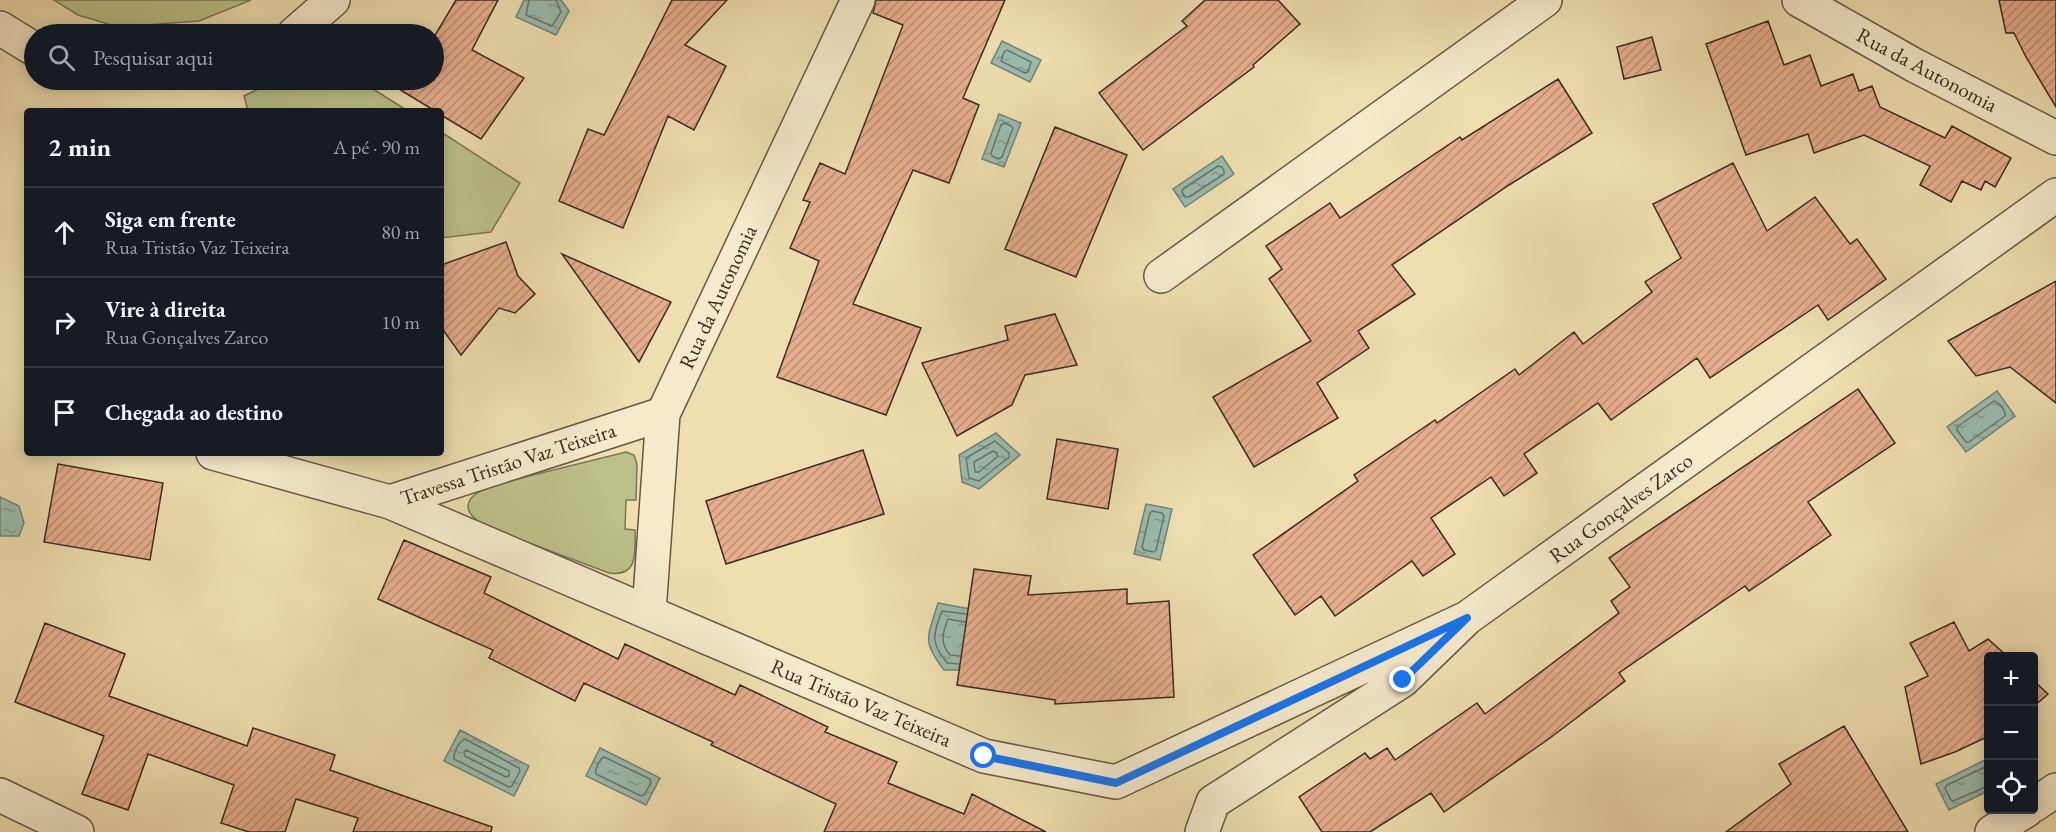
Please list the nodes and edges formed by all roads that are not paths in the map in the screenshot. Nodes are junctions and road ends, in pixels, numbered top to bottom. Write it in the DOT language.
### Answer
graph roads {
  1 [pos="333,0"];
  2 [pos="858,0"];
  3 [pos="1545,0"];
  4 [pos="1799,0"];
  5 [pos="305,24"];
  6 [pos="0,28"];
  7 [pos="24,43"];
  8 [pos="2056,138"];
  9 [pos="2056,195"];
  10 [pos="1161,276"];
  11 [pos="663,414"];
  12 [pos="224,456"];
  13 [pos="390,501"];
  14 [pos="649,612"];
  15 [pos="1467,618"];
  16 [pos="2056,790"];
  17 [pos="0,795"];
  18 [pos="2038,802"];
  19 [pos="2020,814"];
  20 [pos="77,832"];
  21 [pos="1202,832"];
  22 [pos="1992,832"];
  1 -- 5 [label="street"];
  2 -- 11 [label="street, Rua da Autonomia"];
  3 -- 10 [label="street"];
  4 -- 8 [label="street, Rua da Autonomia"];
  6 -- 7 [label="street"];
  9 -- 15 [label="street, Rua Gonçalves Zarco"];
  11 -- 13 [label="street, Travessa Tristão Vaz Teixeira"];
  11 -- 14 [label="street, Rua da Autonomia"];
  12 -- 13 [label="street, Travessa Tristão Vaz Teixeira"];
  13 -- 14 [label="street, Rua Tristão Vaz Teixeira"];
  14 -- 15 [label="street, Rua Tristão Vaz Teixeira"];
  15 -- 21 [label="street, Rua Gonçalves Zarco"];
  16 -- 18 [label="street"];
  17 -- 20 [label="street"];
  19 -- 22 [label="street"];
}
